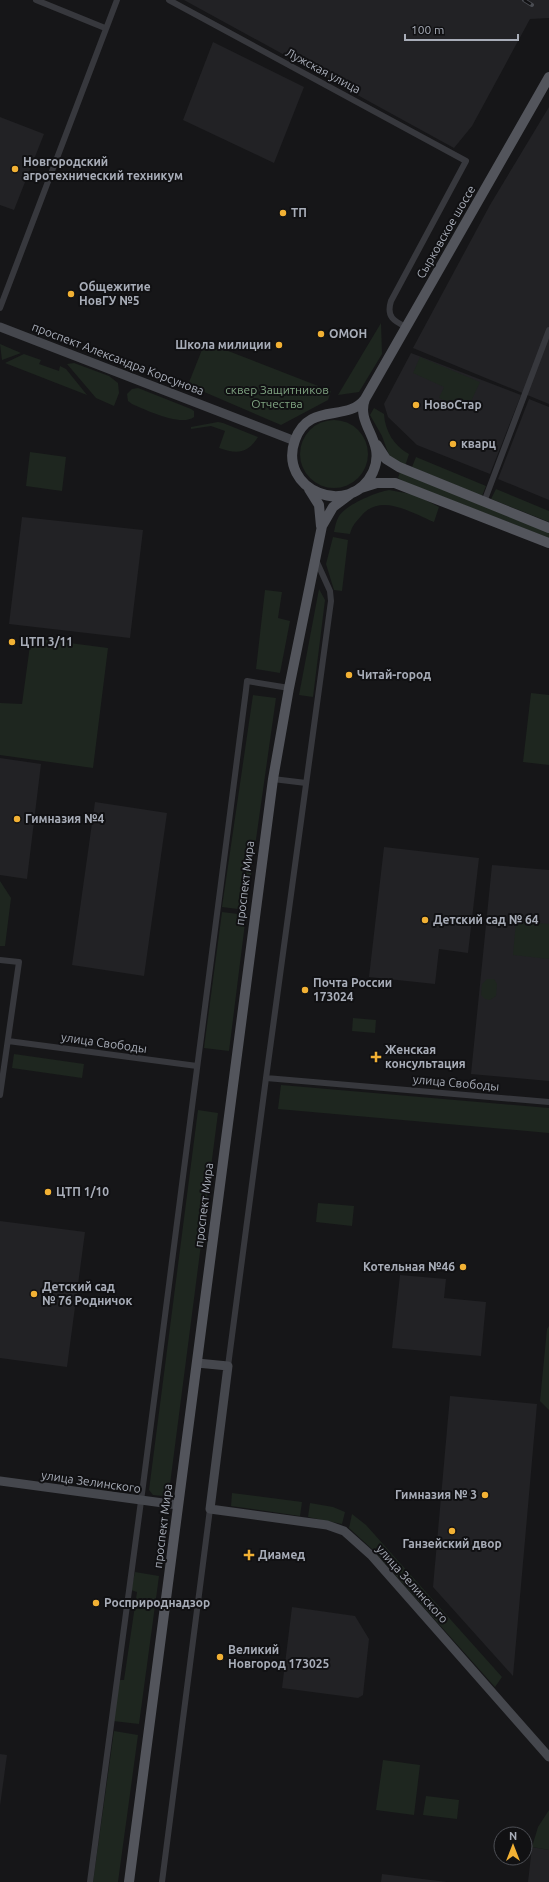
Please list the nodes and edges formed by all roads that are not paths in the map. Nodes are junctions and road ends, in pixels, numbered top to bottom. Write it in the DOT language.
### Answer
graph roads {
  1 [pos="36,0"];
  2 [pos="117,0"];
  3 [pos="169,0"];
  4 [pos="105,28"];
  5 [pos="549,77"];
  6 [pos="0,308"];
  7 [pos="0,327"];
  8 [pos="406,327"];
  9 [pos="549,330"];
  10 [pos="365,399"];
  11 [pos="327,413"];
  12 [pos="372,435"];
  13 [pos="295,441"];
  14 [pos="304,483"];
  15 [pos="355,491"];
  16 [pos="484,502"];
  17 [pos="549,528"];
  18 [pos="320,534"];
  19 [pos="549,543"];
  20 [pos="315,557"];
  21 [pos="289,688"];
  22 [pos="273,779"];
  23 [pos="306,783"];
  24 [pos="0,960"];
  25 [pos="8,1041"];
  26 [pos="197,1066"];
  27 [pos="266,1078"];
  28 [pos="0,1094"];
  29 [pos="549,1102"];
  30 [pos="197,1363"];
  31 [pos="228,1366"];
  32 [pos="0,1481"];
  33 [pos="141,1501"];
  34 [pos="178,1505"];
  35 [pos="210,1509"];
  36 [pos="549,1757"];
  37 [pos="90,1882"];
  38 [pos="129,1882"];
  39 [pos="162,1882"];
  1 -- 4 [label="street"];
  2 -- 4 [label="street"];
  3 -- 8 [label="street, Лужская улица"];
  4 -- 6 [label="street"];
  5 -- 8 [label="main road, Сырковское шоссе"];
  7 -- 13 [label="street, проспект Александра Корсунова"];
  8 -- 10 [label="main road, Сырковское шоссе"];
  9 -- 16 [label="street"];
  10 -- 11 [label="main road"];
  10 -- 12 [label="main road"];
  11 -- 12 [label="main road"];
  11 -- 13 [label="main road"];
  12 -- 15 [label="main road"];
  12 -- 16 [label="main road"];
  13 -- 14 [label="main road"];
  14 -- 15 [label="main road"];
  14 -- 18 [label="main road, проспект Мира"];
  15 -- 18 [label="main road, проспект Мира"];
  15 -- 19 [label="main road"];
  16 -- 17 [label="main road"];
  18 -- 20 [label="main road, проспект Мира"];
  20 -- 21 [label="main road, проспект Мира"];
  20 -- 23 [label="street"];
  21 -- 22 [label="main road, проспект Мира"];
  21 -- 26 [label="street"];
  22 -- 23 [label="street"];
  22 -- 30 [label="main road, проспект Мира"];
  23 -- 27 [label="street"];
  24 -- 25 [label="street"];
  25 -- 26 [label="street, улица Свободы"];
  25 -- 28 [label="street"];
  26 -- 33 [label="street"];
  27 -- 29 [label="street, улица Свободы"];
  27 -- 31 [label="street"];
  30 -- 31 [label="street"];
  30 -- 34 [label="main road, проспект Мира"];
  31 -- 35 [label="street"];
  32 -- 33 [label="street, улица Зелинского"];
  33 -- 34 [label="street, улица Зелинского"];
  33 -- 37 [label="street"];
  34 -- 38 [label="main road, проспект Мира"];
  35 -- 36 [label="street, улица Зелинского"];
  35 -- 39 [label="street"];
}
